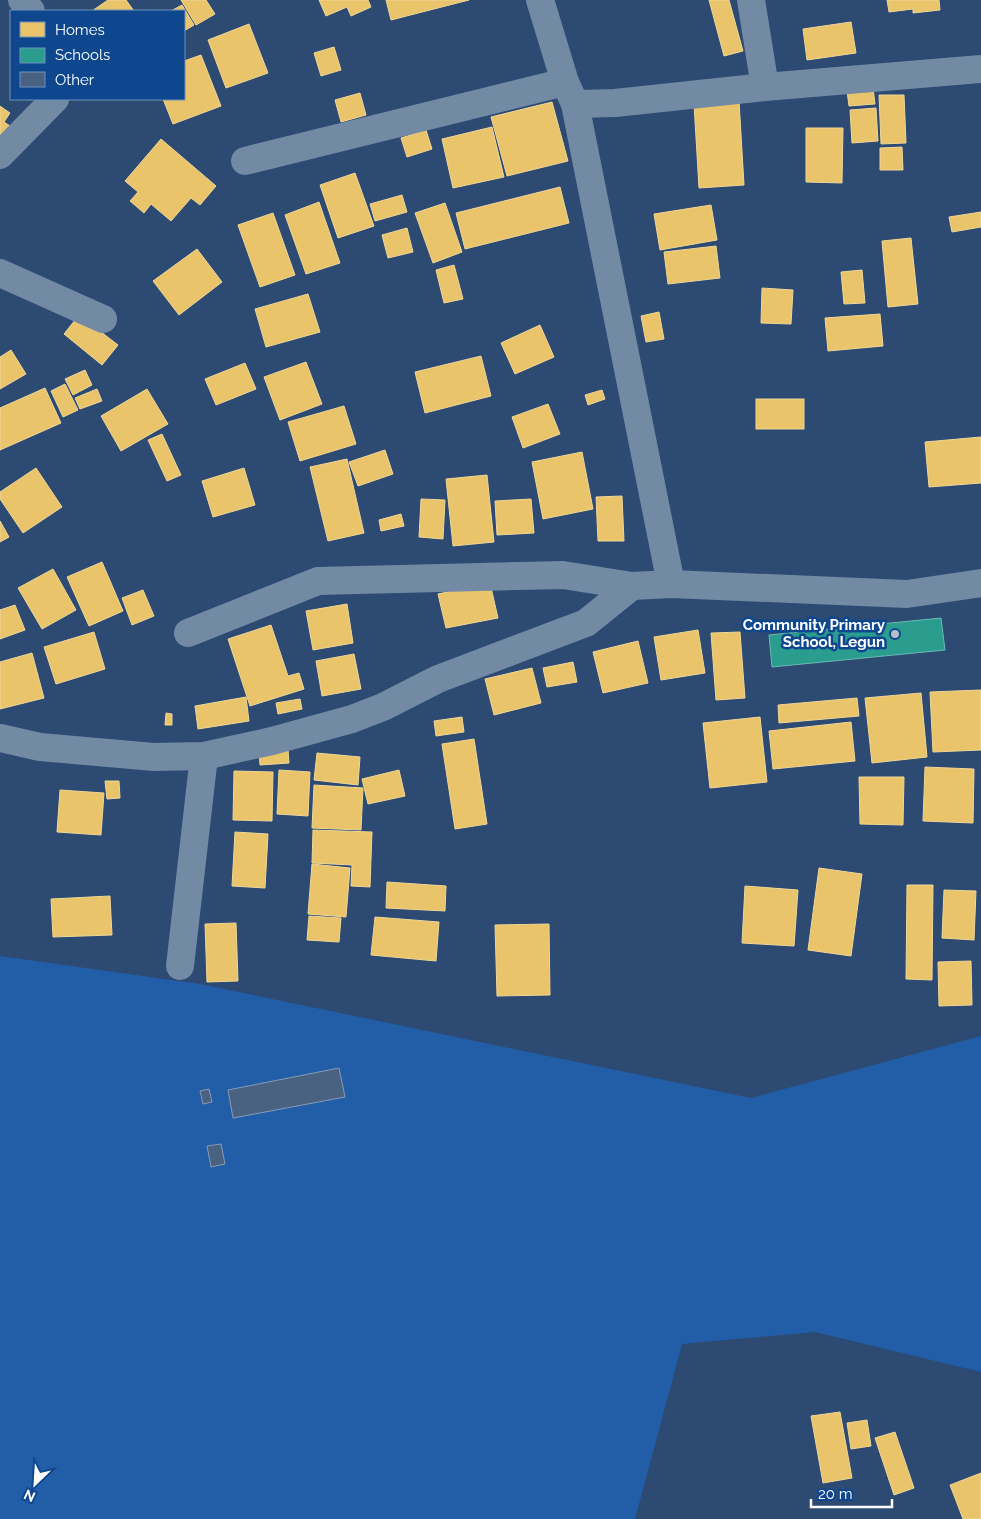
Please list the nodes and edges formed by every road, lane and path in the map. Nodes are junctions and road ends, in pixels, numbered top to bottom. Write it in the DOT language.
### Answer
graph roads {
  1 [pos="22,0"];
  2 [pos="540,0"];
  3 [pos="751,0"];
  4 [pos="30,10"];
  5 [pos="981,69"];
  6 [pos="765,87"];
  7 [pos="570,93"];
  8 [pos="54,100"];
  9 [pos="0,155"];
  10 [pos="245,161"];
  11 [pos="0,272"];
  12 [pos="103,319"];
  13 [pos="981,583"];
  14 [pos="671,584"];
  15 [pos="632,586"];
  16 [pos="188,633"];
  17 [pos="0,738"];
  18 [pos="204,756"];
  19 [pos="180,966"];
  1 -- 4 [label="street"];
  2 -- 7 [label="street"];
  3 -- 6 [label="street"];
  5 -- 6 [label="street"];
  6 -- 7 [label="street"];
  7 -- 10 [label="street"];
  7 -- 14 [label="street"];
  8 -- 9 [label="street"];
  11 -- 12 [label="street"];
  13 -- 14 [label="street"];
  14 -- 15 [label="street"];
  15 -- 16 [label="street"];
  15 -- 18 [label="street"];
  17 -- 18 [label="street"];
  18 -- 19 [label="street"];
}
